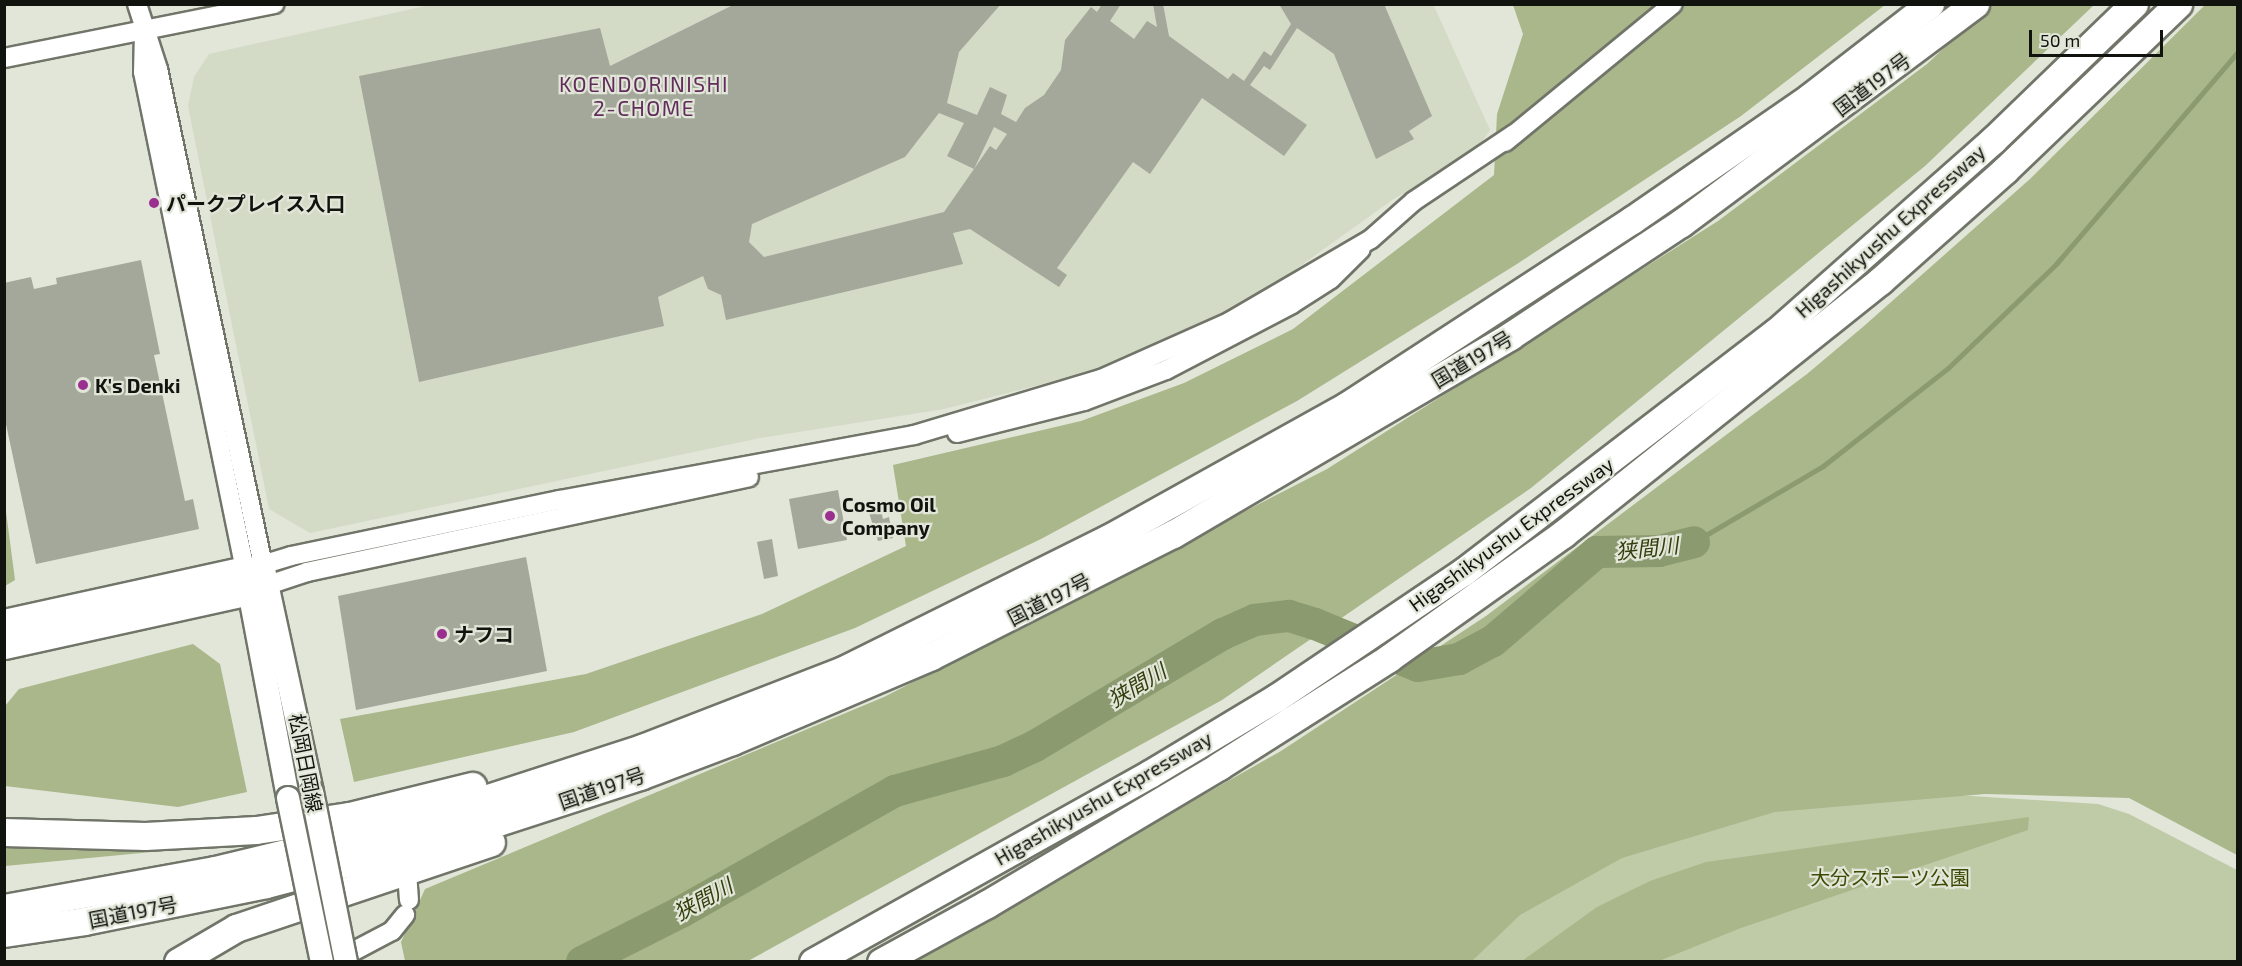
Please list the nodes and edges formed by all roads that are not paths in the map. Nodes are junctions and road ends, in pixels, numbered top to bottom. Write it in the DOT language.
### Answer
graph roads {
  1 [pos="137,4"];
  2 [pos="275,4"];
  3 [pos="1673,4"];
  4 [pos="1930,4"];
  5 [pos="1976,4"];
  6 [pos="2134,4"];
  7 [pos="2178,4"];
  8 [pos="144,32"];
  9 [pos="4,58"];
  10 [pos="256,578"];
  11 [pos="4,623"];
  12 [pos="66,632"];
  13 [pos="4,645"];
  14 [pos="4,652"];
  15 [pos="865,659"];
  16 [pos="640,776"];
  17 [pos="4,832"];
  18 [pos="407,872"];
  19 [pos="4,908"];
  20 [pos="4,933"];
  21 [pos="178,962"];
  22 [pos="322,962"];
  23 [pos="334,962"];
  24 [pos="346,962"];
  25 [pos="813,962"];
  26 [pos="881,962"];
  1 -- 8 [label="street"];
  2 -- 8 [label="street"];
  3 -- 10 [label="street"];
  4 -- 15 [label="highway, 国道197号"];
  5 -- 16 [label="highway, 国道197号"];
  6 -- 25 [label="highway, Higashikyushu Expressway"];
  7 -- 26 [label="highway, Higashikyushu Expressway"];
  8 -- 9 [label="street"];
  8 -- 10 [label="street"];
  10 -- 11 [label="highway"];
  10 -- 12 [label="highway"];
  10 -- 22 [label="main road, 松岡日岡線, bridge"];
  10 -- 24 [label="main road, 松岡日岡線, bridge"];
  12 -- 13 [label="highway"];
  12 -- 14 [label="highway"];
  15 -- 17 [label="highway"];
  15 -- 19 [label="highway, 国道197号"];
  16 -- 18 [label="highway"];
  16 -- 20 [label="highway, 国道197号"];
  18 -- 21 [label="highway"];
  18 -- 23 [label="street"];
}
